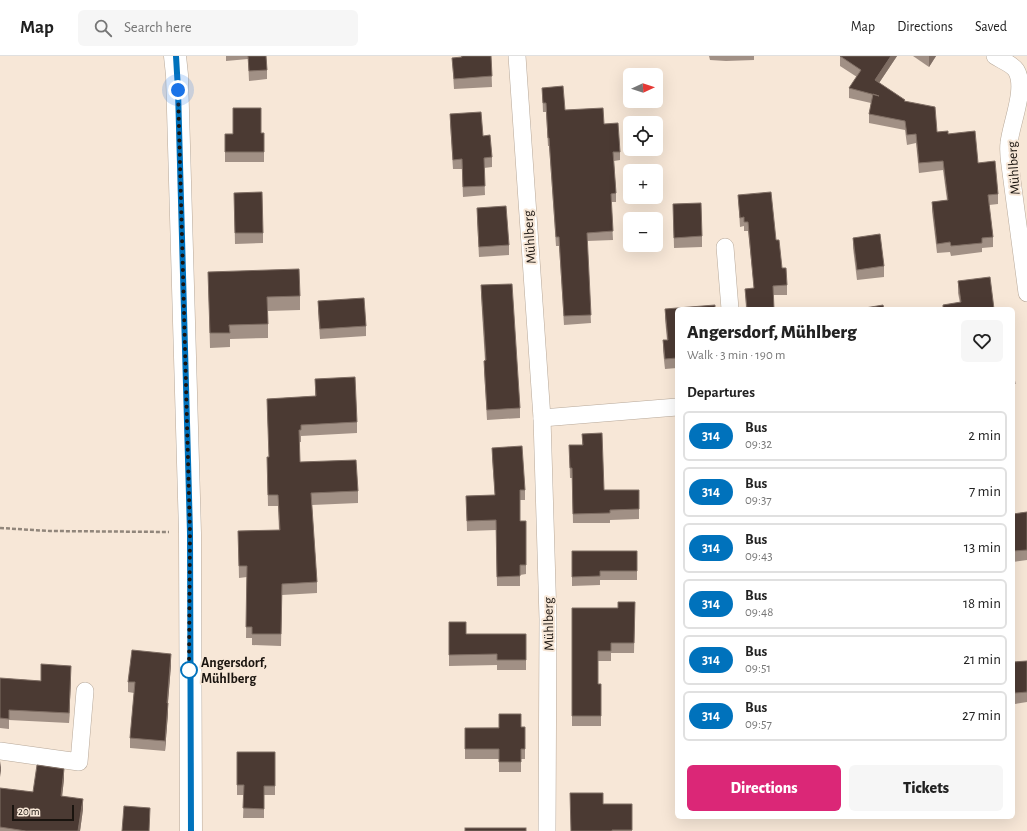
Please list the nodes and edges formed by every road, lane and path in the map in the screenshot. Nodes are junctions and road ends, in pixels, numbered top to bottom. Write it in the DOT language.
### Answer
graph roads {
  1 [pos="176,56"];
  2 [pos="517,56"];
  3 [pos="995,56"];
  4 [pos="725,246"];
  5 [pos="1027,293"];
  6 [pos="730,307"];
  7 [pos="675,407"];
  8 [pos="542,418"];
  9 [pos="0,528"];
  10 [pos="190,533"];
  11 [pos="85,692"];
  12 [pos="0,751"];
  13 [pos="190,831"];
  14 [pos="547,831"];
  1 -- 10 [label="street"];
  2 -- 8 [label="street, Mühlberg"];
  3 -- 5 [label="street, Mühlberg"];
  4 -- 6 [label="street"];
  7 -- 8 [label="street"];
  8 -- 14 [label="street, Mühlberg"];
  9 -- 10 [label="path"];
  10 -- 13 [label="street"];
  11 -- 12 [label="street"];
}
